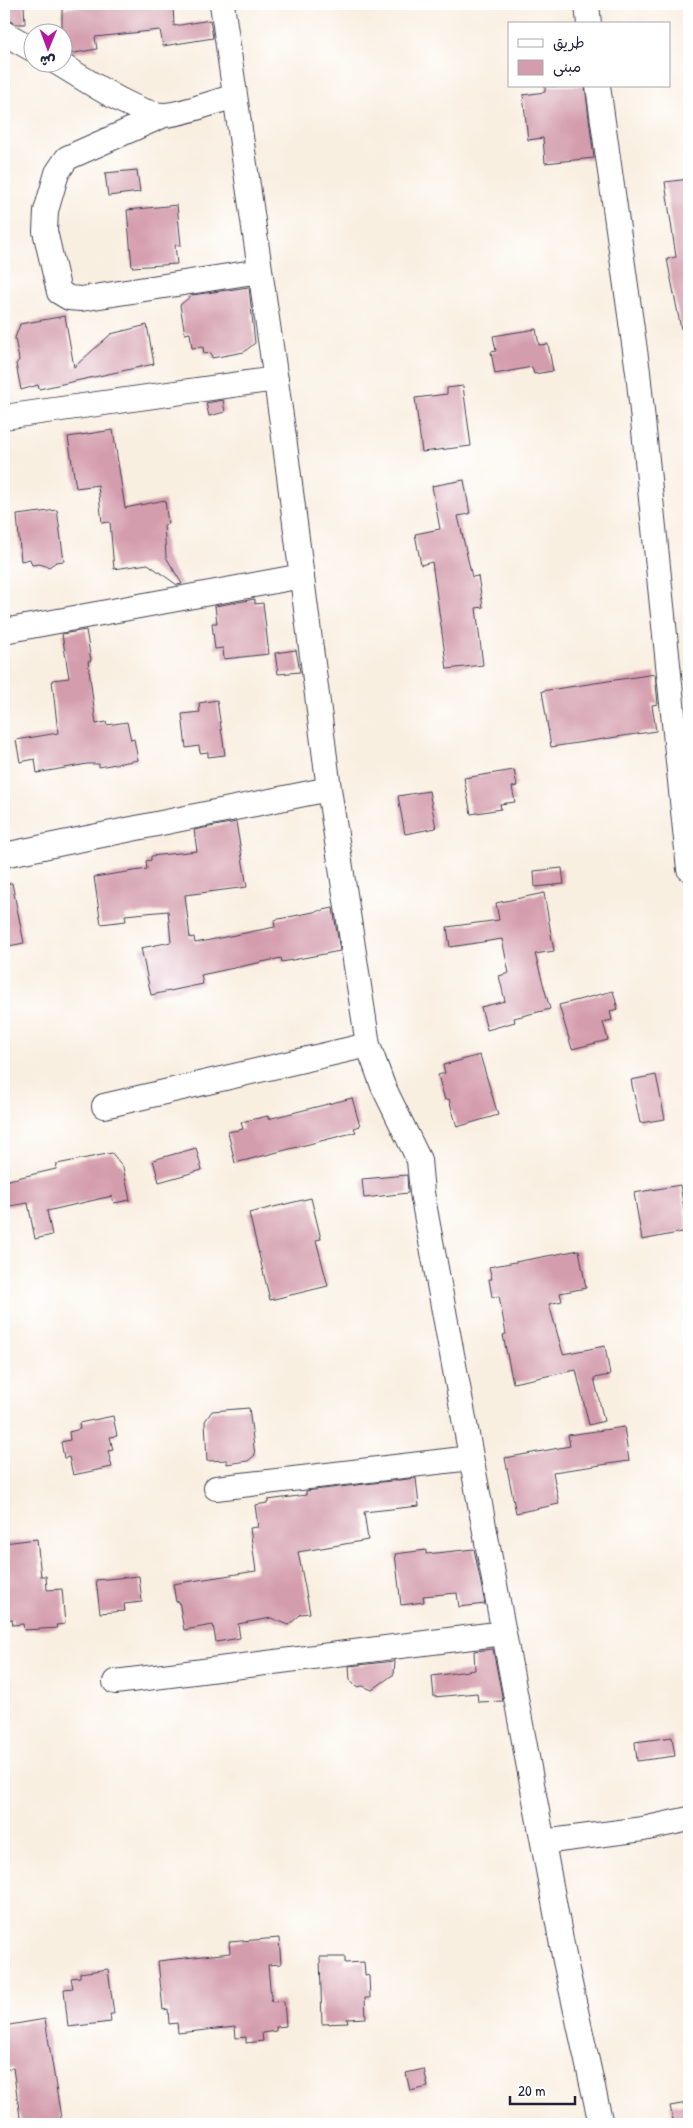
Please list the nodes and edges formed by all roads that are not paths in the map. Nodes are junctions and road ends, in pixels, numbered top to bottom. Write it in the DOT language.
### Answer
graph roads {
  1 [pos="222,4"];
  2 [pos="587,4"];
  3 [pos="589,22"];
  4 [pos="4,33"];
  5 [pos="22,43"];
  6 [pos="72,71"];
  7 [pos="598,88"];
  8 [pos="235,96"];
  9 [pos="164,115"];
  10 [pos="260,272"];
  11 [pos="276,379"];
  12 [pos="4,417"];
  13 [pos="302,576"];
  14 [pos="4,631"];
  15 [pos="329,788"];
  16 [pos="4,855"];
  17 [pos="689,869"];
  18 [pos="368,1045"];
  19 [pos="104,1106"];
  20 [pos="471,1458"];
  21 [pos="216,1488"];
  22 [pos="504,1633"];
  23 [pos="115,1682"];
  24 [pos="689,1819"];
  25 [pos="544,1842"];
  26 [pos="601,2124"];
  1 -- 8 [label="street"];
  2 -- 3 [label="street"];
  4 -- 5 [label="street"];
  6 -- 9 [label="street"];
  7 -- 17 [label="street"];
  8 -- 9 [label="street"];
  8 -- 10 [label="street"];
  9 -- 10 [label="street"];
  10 -- 11 [label="street"];
  11 -- 12 [label="street"];
  11 -- 13 [label="street"];
  13 -- 14 [label="street"];
  13 -- 15 [label="street"];
  15 -- 16 [label="street"];
  15 -- 18 [label="street"];
  18 -- 19 [label="street"];
  18 -- 20 [label="street"];
  20 -- 21 [label="street"];
  20 -- 22 [label="street"];
  22 -- 23 [label="street"];
  22 -- 25 [label="street"];
  24 -- 25 [label="street"];
  25 -- 26 [label="street"];
}
